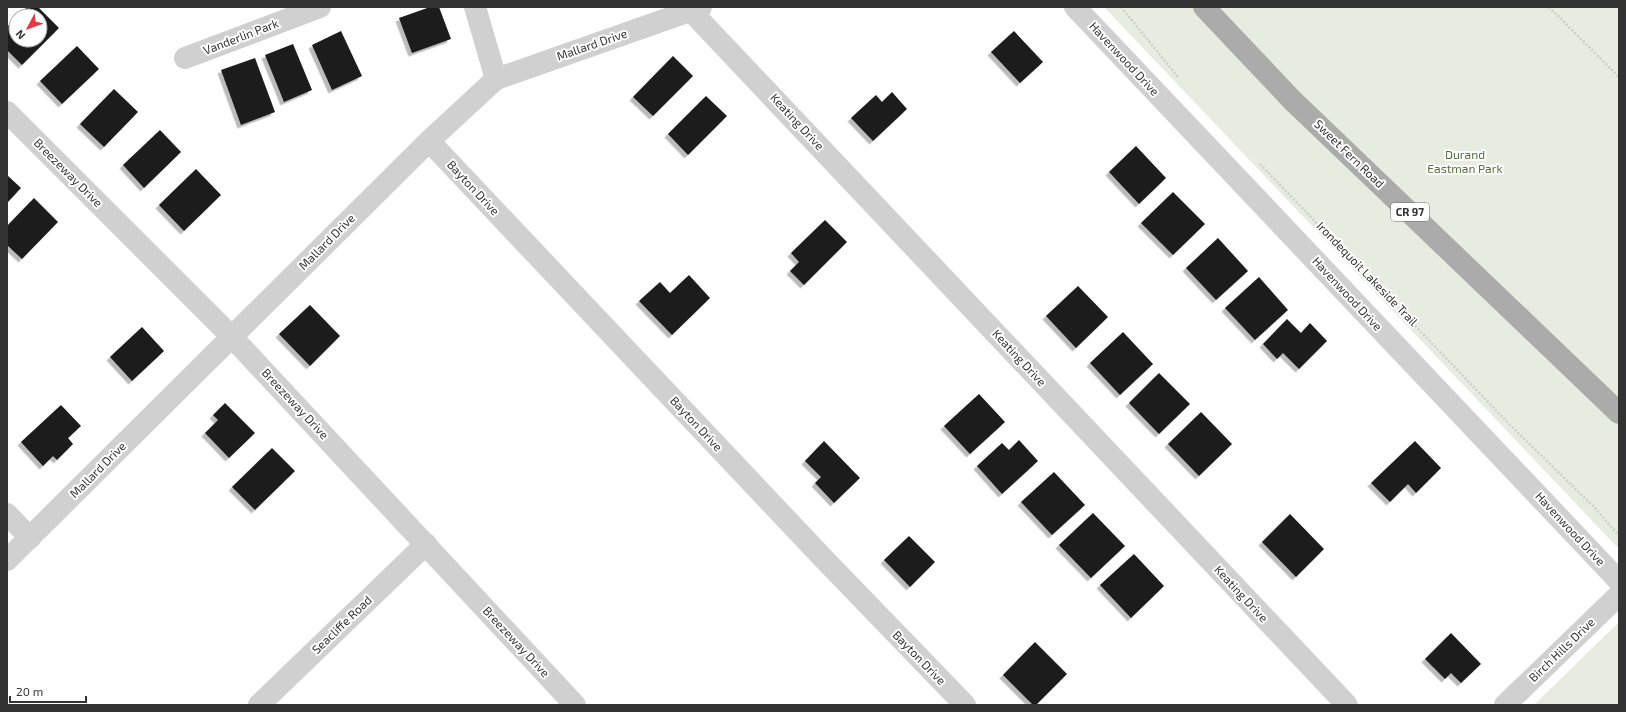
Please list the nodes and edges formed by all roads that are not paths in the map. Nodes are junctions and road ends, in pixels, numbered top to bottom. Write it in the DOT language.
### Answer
graph roads {
  1 [pos="320,7"];
  2 [pos="475,7"];
  3 [pos="1075,7"];
  4 [pos="1204,7"];
  5 [pos="696,9"];
  6 [pos="185,58"];
  7 [pos="496,79"];
  8 [pos="7,112"];
  9 [pos="429,141"];
  10 [pos="232,336"];
  11 [pos="1619,413"];
  12 [pos="7,514"];
  13 [pos="30,538"];
  14 [pos="426,544"];
  15 [pos="7,560"];
  16 [pos="1619,581"];
  17 [pos="1619,595"];
  18 [pos="259,705"];
  19 [pos="575,705"];
  20 [pos="964,705"];
  21 [pos="1347,705"];
  22 [pos="1505,705"];
  1 -- 6 [label="street, Vanderlin Park"];
  2 -- 7 [label="street"];
  3 -- 16 [label="street, Havenwood Drive"];
  4 -- 11 [label="main road, Sweet Fern Road / CR 97"];
  5 -- 7 [label="street, Mallard Drive"];
  5 -- 21 [label="street, Keating Drive"];
  7 -- 9 [label="street, Mallard Drive"];
  8 -- 10 [label="street, Breezeway Drive"];
  9 -- 10 [label="street, Mallard Drive"];
  9 -- 20 [label="street, Bayton Drive"];
  10 -- 13 [label="street, Mallard Drive"];
  10 -- 14 [label="street, Breezeway Drive"];
  12 -- 13 [label="street"];
  13 -- 15 [label="street, Mallard Drive"];
  14 -- 18 [label="street, Seacliffe Road"];
  14 -- 19 [label="street, Breezeway Drive"];
  17 -- 22 [label="street, Birch Hills Drive"];
}
